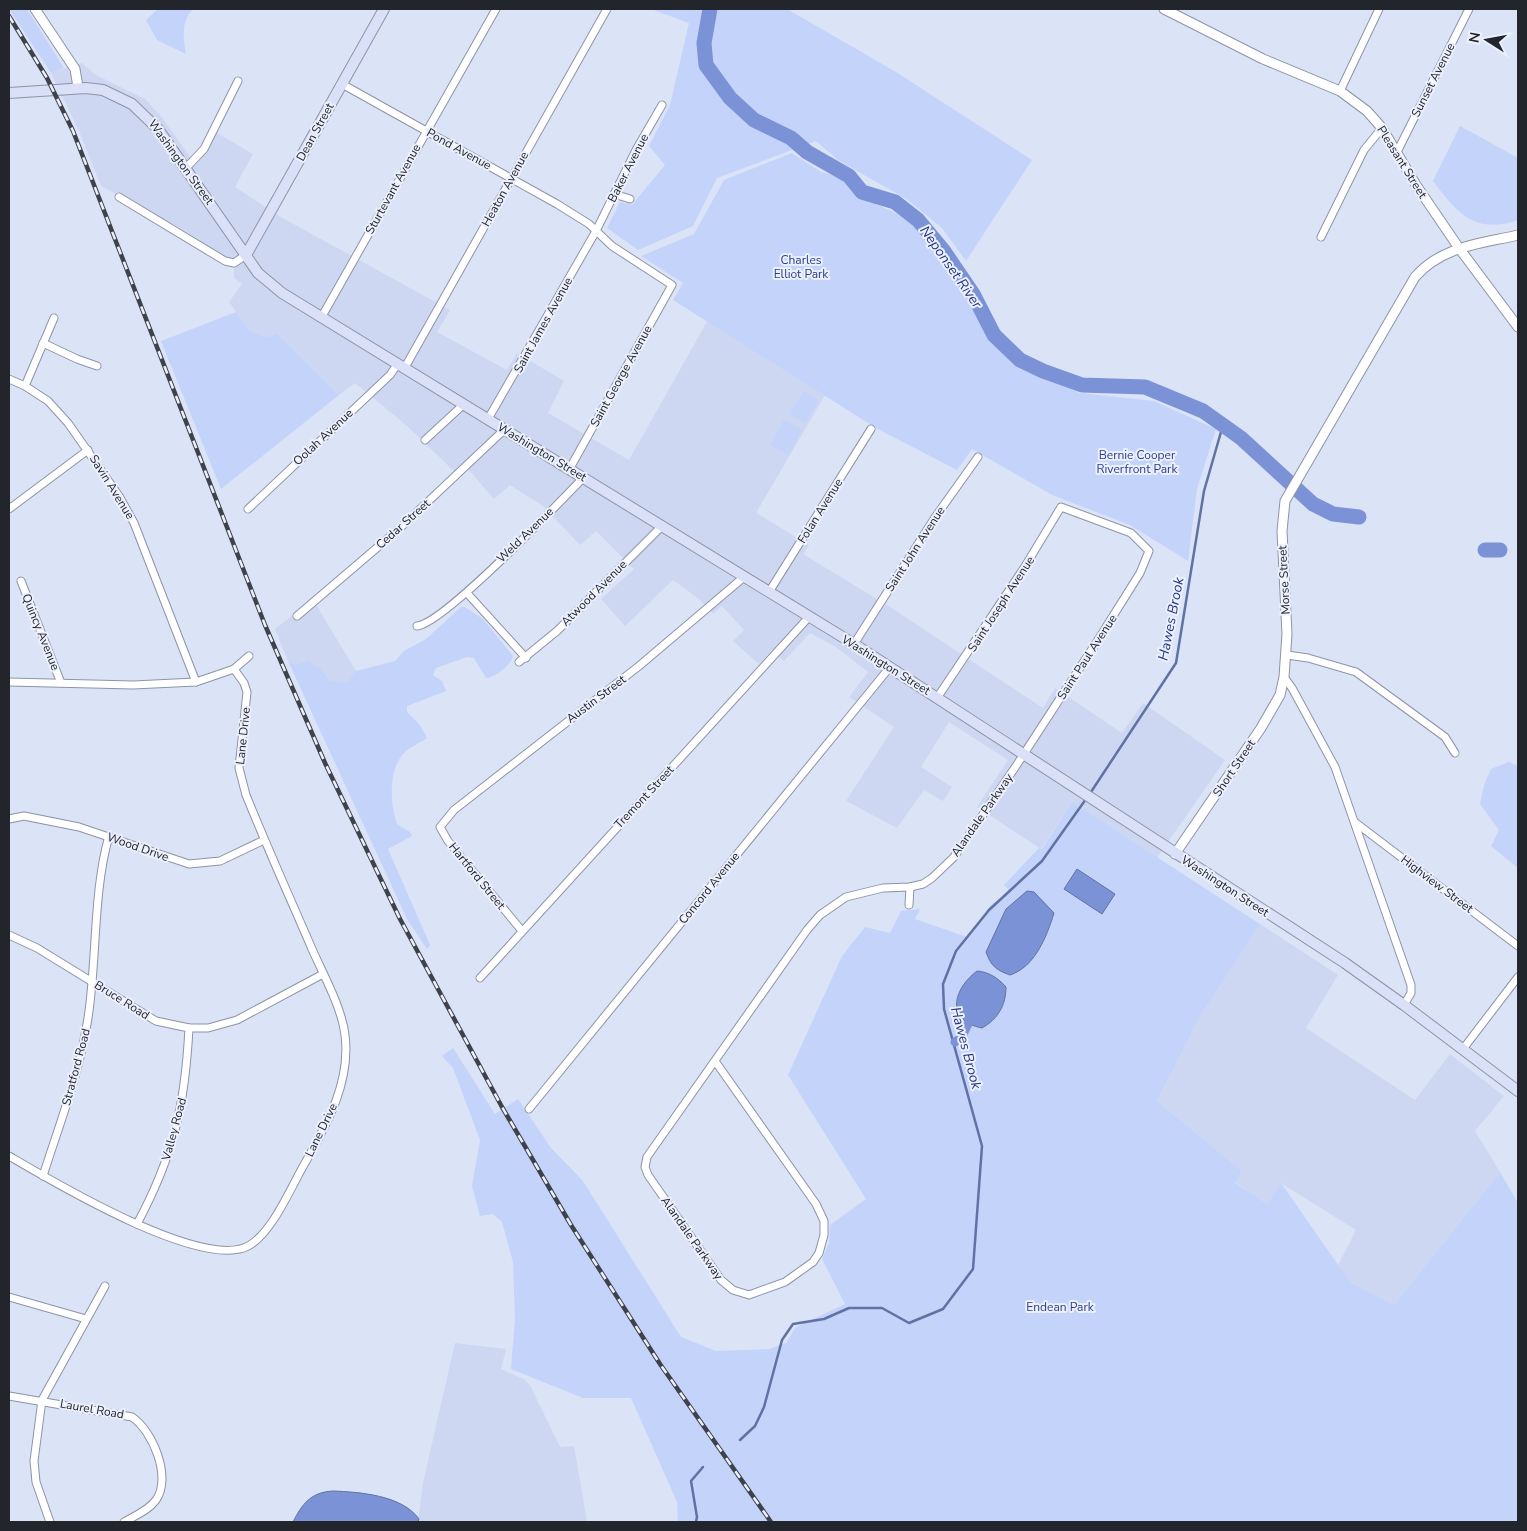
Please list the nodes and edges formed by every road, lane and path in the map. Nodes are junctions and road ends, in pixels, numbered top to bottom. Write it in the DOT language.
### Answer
graph roads {
  1 [pos="35,9"];
  2 [pos="384,9"];
  3 [pos="496,9"];
  4 [pos="607,9"];
  5 [pos="1164,9"];
  6 [pos="1380,9"];
  7 [pos="1469,9"];
  8 [pos="238,81"];
  9 [pos="342,84"];
  10 [pos="78,87"];
  11 [pos="1340,91"];
  12 [pos="9,93"];
  13 [pos="662,105"];
  14 [pos="1382,128"];
  15 [pos="426,130"];
  16 [pos="1397,152"];
  17 [pos="186,168"];
  18 [pos="511,178"];
  19 [pos="614,194"];
  20 [pos="119,197"];
  21 [pos="630,199"];
  22 [pos="596,231"];
  23 [pos="1518,235"];
  24 [pos="1321,237"];
  25 [pos="1459,248"];
  26 [pos="246,255"];
  27 [pos="672,285"];
  28 [pos="54,318"];
  29 [pos="322,318"];
  30 [pos="1518,326"];
  31 [pos="44,343"];
  32 [pos="97,366"];
  33 [pos="400,367"];
  34 [pos="9,379"];
  35 [pos="25,386"];
  36 [pos="463,405"];
  37 [pos="488,419"];
  38 [pos="506,429"];
  39 [pos="871,429"];
  40 [pos="425,440"];
  41 [pos="88,450"];
  42 [pos="978,456"];
  43 [pos="570,468"];
  44 [pos="584,477"];
  45 [pos="1061,507"];
  46 [pos="9,509"];
  47 [pos="248,509"];
  48 [pos="662,527"];
  49 [pos="744,577"];
  50 [pos="20,580"];
  51 [pos="769,592"];
  52 [pos="467,593"];
  53 [pos="297,616"];
  54 [pos="808,618"];
  55 [pos="418,626"];
  56 [pos="854,644"];
  57 [pos="249,656"];
  58 [pos="1287,656"];
  59 [pos="890,667"];
  60 [pos="234,669"];
  61 [pos="1284,677"];
  62 [pos="9,682"];
  63 [pos="196,682"];
  64 [pos="61,683"];
  65 [pos="937,698"];
  66 [pos="1455,753"];
  67 [pos="1024,754"];
  68 [pos="445,818"];
  69 [pos="9,819"];
  70 [pos="1356,823"];
  71 [pos="109,836"];
  72 [pos="264,840"];
  73 [pos="1175,854"];
  74 [pos="910,887"];
  75 [pos="909,905"];
  76 [pos="522,931"];
  77 [pos="9,935"];
  78 [pos="1518,946"];
  79 [pos="324,974"];
  80 [pos="1518,976"];
  81 [pos="480,978"];
  82 [pos="92,982"];
  83 [pos="1404,1004"];
  84 [pos="189,1028"];
  85 [pos="1463,1049"];
  86 [pos="715,1061"];
  87 [pos="1518,1091"];
  88 [pos="529,1109"];
  89 [pos="9,1156"];
  90 [pos="43,1176"];
  91 [pos="137,1224"];
  92 [pos="105,1286"];
  93 [pos="9,1297"];
  94 [pos="86,1319"];
  95 [pos="9,1396"];
  96 [pos="42,1400"];
  97 [pos="50,1522"];
  98 [pos="124,1522"];
  1 -- 10 [label="street"];
  2 -- 9 [label="main road, Dean Street"];
  3 -- 15 [label="street, Sturtevant Avenue"];
  4 -- 18 [label="street, Heaton Avenue"];
  5 -- 11 [label="street, Pleasant Street"];
  6 -- 11 [label="street"];
  7 -- 16 [label="street, Sunset Avenue"];
  8 -- 17 [label="street"];
  9 -- 15 [label="street, Pond Avenue"];
  9 -- 26 [label="main road, Dean Street"];
  10 -- 12 [label="main road, Washington Street"];
  10 -- 17 [label="main road, Washington Street"];
  11 -- 14 [label="street, Pleasant Street"];
  13 -- 19 [label="street, Baker Avenue"];
  14 -- 16 [label="street, Pleasant Street"];
  14 -- 24 [label="street"];
  15 -- 18 [label="street, Pond Avenue"];
  15 -- 29 [label="street, Sturtevant Avenue"];
  16 -- 25 [label="street, Pleasant Street"];
  17 -- 26 [label="main road, Washington Street"];
  18 -- 22 [label="street, Pond Avenue"];
  18 -- 33 [label="street, Heaton Avenue"];
  19 -- 21 [label="street"];
  19 -- 22 [label="street, Baker Avenue"];
  20 -- 26 [label="street"];
  22 -- 27 [label="street, Pond Avenue"];
  22 -- 37 [label="street, Saint James Avenue"];
  23 -- 25 [label="street, Morse Street"];
  25 -- 30 [label="street, Pleasant Street"];
  25 -- 58 [label="street, Morse Street"];
  26 -- 29 [label="main road, Washington Street"];
  27 -- 43 [label="street, Saint George Avenue"];
  28 -- 31 [label="street"];
  29 -- 33 [label="main road, Washington Street"];
  31 -- 32 [label="street"];
  31 -- 35 [label="street"];
  33 -- 36 [label="main road, Washington Street"];
  33 -- 47 [label="street, Oolah Avenue"];
  34 -- 35 [label="street, Savin Avenue"];
  35 -- 41 [label="street, Savin Avenue"];
  36 -- 37 [label="main road, Washington Street"];
  36 -- 40 [label="street"];
  37 -- 38 [label="main road, Washington Street"];
  38 -- 43 [label="main road, Washington Street"];
  38 -- 53 [label="street, Cedar Street"];
  39 -- 51 [label="street, Folan Avenue"];
  41 -- 46 [label="street"];
  41 -- 63 [label="street, Savin Avenue"];
  42 -- 56 [label="street, Saint John Avenue"];
  43 -- 44 [label="main road, Washington Street"];
  44 -- 48 [label="main road, Washington Street"];
  44 -- 52 [label="street, Weld Avenue"];
  45 -- 65 [label="street, Saint Joseph Avenue"];
  45 -- 67 [label="street, Saint Paul Avenue"];
  48 -- 49 [label="main road, Washington Street"];
  48 -- 52 [label="street, Atwood Avenue"];
  49 -- 51 [label="main road, Washington Street"];
  49 -- 68 [label="street, Austin Street"];
  50 -- 64 [label="street, Quincy Avenue"];
  51 -- 54 [label="main road, Washington Street"];
  52 -- 55 [label="street, Weld Avenue"];
  54 -- 56 [label="main road, Washington Street"];
  54 -- 76 [label="street, Tremont Street"];
  56 -- 59 [label="main road, Washington Street"];
  57 -- 60 [label="street"];
  58 -- 61 [label="street, Morse Street"];
  58 -- 66 [label="street"];
  59 -- 65 [label="main road, Washington Street"];
  59 -- 88 [label="street, Concord Avenue"];
  60 -- 63 [label="street"];
  60 -- 72 [label="street, Lane Drive"];
  61 -- 70 [label="street"];
  61 -- 73 [label="street, Short Street"];
  62 -- 64 [label="street"];
  63 -- 64 [label="street"];
  65 -- 67 [label="main road, Washington Street"];
  67 -- 73 [label="main road, Washington Street"];
  67 -- 74 [label="street, Alandale Parkway"];
  68 -- 76 [label="street, Hartford Street"];
  69 -- 71 [label="street, Wood Drive"];
  70 -- 78 [label="street, Highview Street"];
  70 -- 83 [label="street"];
  71 -- 72 [label="street, Wood Drive"];
  71 -- 82 [label="street, Stratford Road"];
  72 -- 79 [label="street, Lane Drive"];
  73 -- 83 [label="main road, Washington Street"];
  74 -- 75 [label="street"];
  74 -- 86 [label="street, Alandale Parkway"];
  76 -- 81 [label="street, Tremont Street"];
  77 -- 82 [label="street, Bruce Road"];
  79 -- 84 [label="street, Bruce Road"];
  79 -- 91 [label="street, Lane Drive"];
  80 -- 85 [label="street"];
  82 -- 84 [label="street, Bruce Road"];
  82 -- 90 [label="street, Stratford Road"];
  83 -- 85 [label="main road, Washington Street"];
  84 -- 91 [label="street, Valley Road"];
  85 -- 87 [label="main road, Washington Street"];
  86 -- 86 [label="street, Alandale Parkway"];
  89 -- 90 [label="street, Lane Drive"];
  90 -- 91 [label="street, Lane Drive"];
  92 -- 94 [label="street"];
  93 -- 94 [label="street"];
  94 -- 96 [label="street"];
  95 -- 96 [label="street, Laurel Road"];
  96 -- 97 [label="street"];
  96 -- 98 [label="street, Laurel Road"];
}
